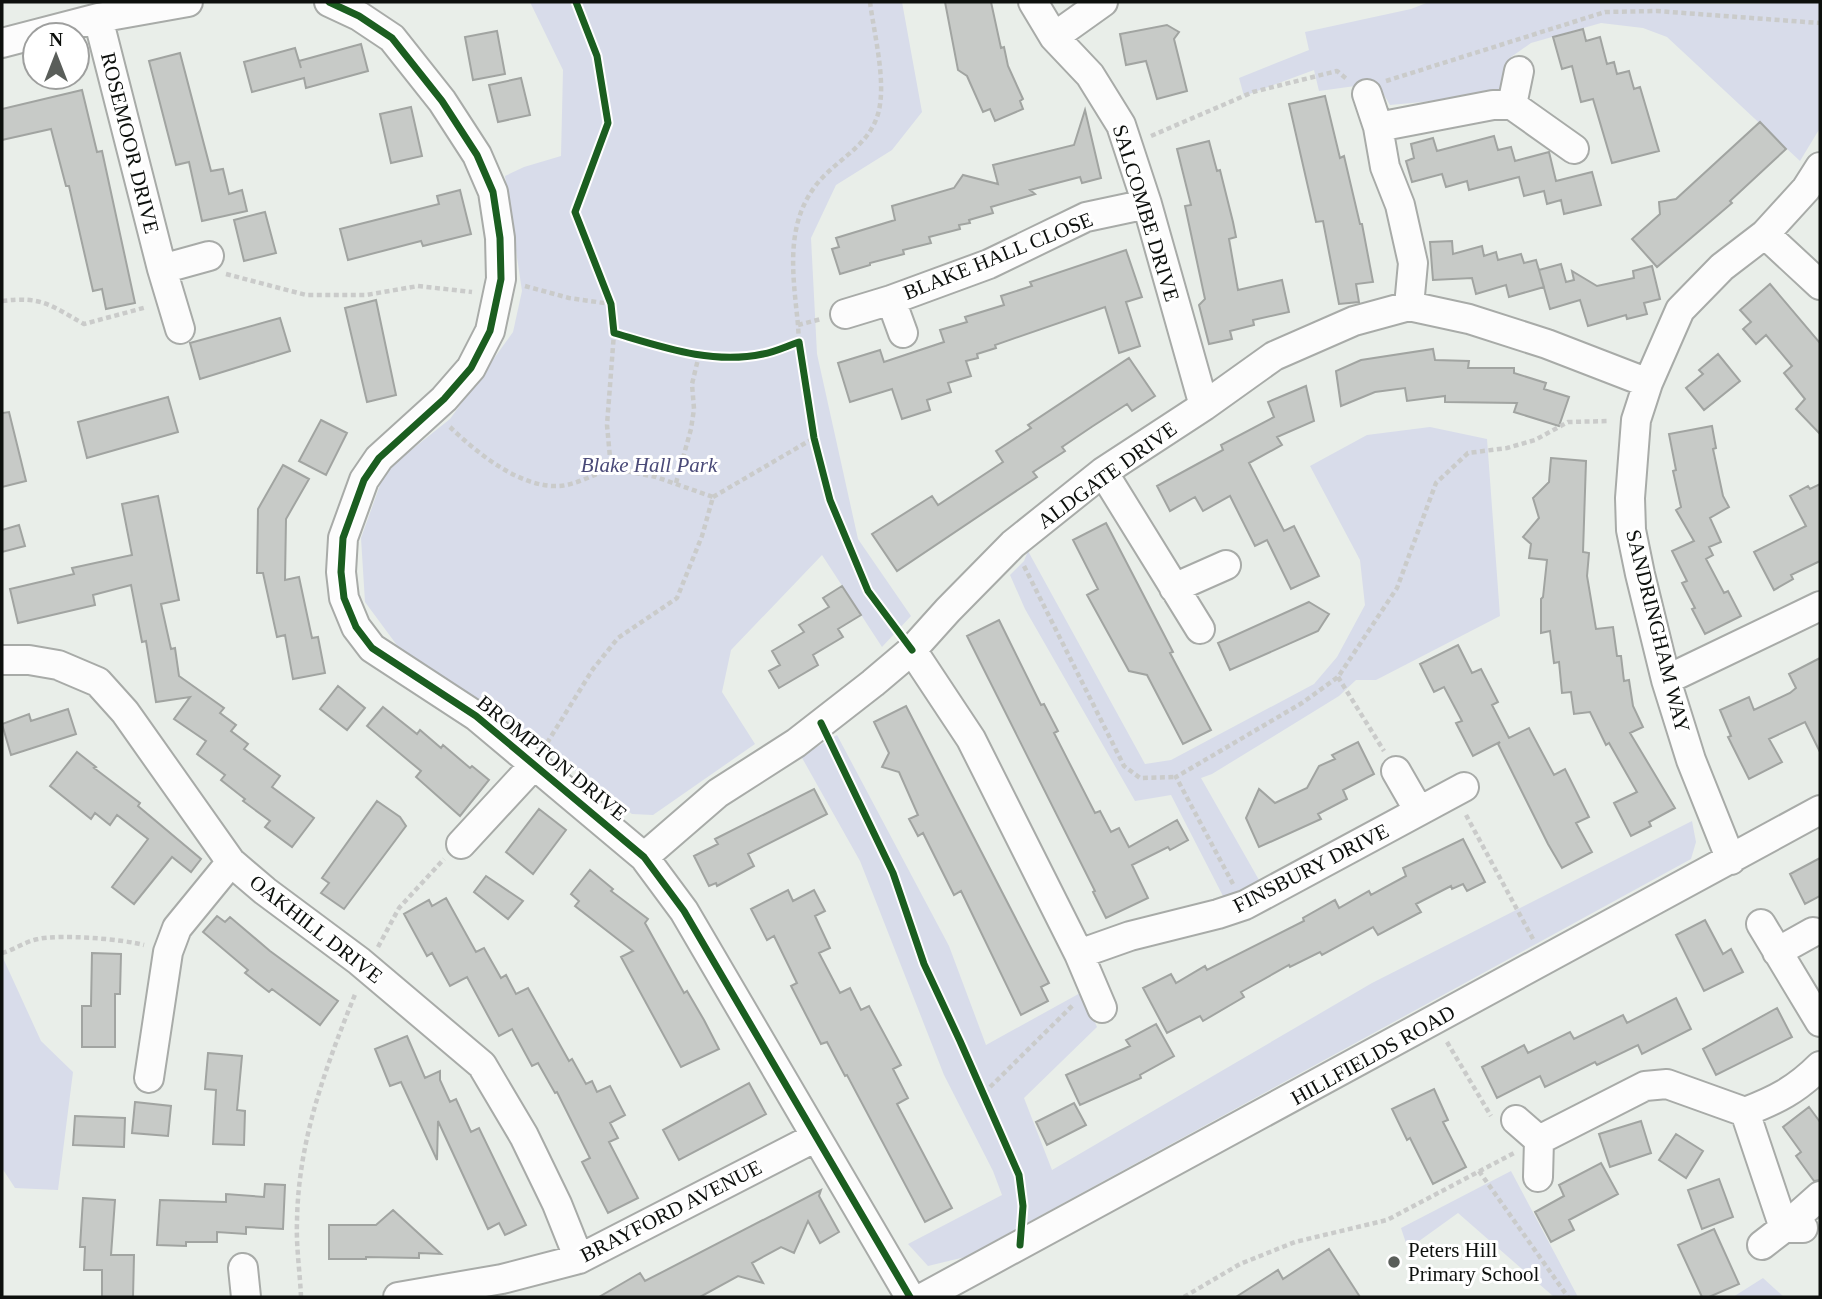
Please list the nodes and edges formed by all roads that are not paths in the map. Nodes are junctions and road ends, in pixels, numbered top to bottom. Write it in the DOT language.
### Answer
graph roads {
  1 [pos="188,2"];
  2 [pos="330,2"];
  3 [pos="1033,2"];
  4 [pos="1102,2"];
  5 [pos="99,18"];
  6 [pos="1054,37"];
  7 [pos="2,43"];
  8 [pos="1519,71"];
  9 [pos="1367,94"];
  10 [pos="1512,105"];
  11 [pos="1378,127"];
  12 [pos="1574,149"];
  13 [pos="1820,167"];
  14 [pos="1147,204"];
  15 [pos="1765,234"];
  16 [pos="209,256"];
  17 [pos="162,269"];
  18 [pos="1820,285"];
  19 [pos="891,300"];
  20 [pos="1409,306"];
  21 [pos="845,314"];
  22 [pos="180,329"];
  23 [pos="903,332"];
  24 [pos="1648,383"];
  25 [pos="1204,406"];
  26 [pos="1103,472"];
  27 [pos="1226,565"];
  28 [pos="1174,588"];
  29 [pos="1820,606"];
  30 [pos="1200,629"];
  31 [pos="912,650"];
  32 [pos="2,660"];
  33 [pos="1666,680"];
  34 [pos="534,765"];
  35 [pos="1396,771"];
  36 [pos="1459,790"];
  37 [pos="1820,810"];
  38 [pos="1419,811"];
  39 [pos="461,844"];
  40 [pos="645,857"];
  41 [pos="1731,860"];
  42 [pos="231,862"];
  43 [pos="1761,924"];
  44 [pos="1813,932"];
  45 [pos="1777,952"];
  46 [pos="1079,954"];
  47 [pos="1098,999"];
  48 [pos="1820,1023"];
  49 [pos="1820,1066"];
  50 [pos="149,1078"];
  51 [pos="1745,1112"];
  52 [pos="1516,1120"];
  53 [pos="816,1137"];
  54 [pos="1538,1140"];
  55 [pos="1538,1177"];
  56 [pos="1820,1196"];
  57 [pos="579,1259"];
  58 [pos="243,1268"];
  59 [pos="246,1297"];
  60 [pos="398,1297"];
  61 [pos="910,1297"];
  62 [pos="924,1297"];
  1 -- 5 [label="street"];
  2 -- 34 [label="street, BROMPTON DRIVE"];
  3 -- 6 [label="street, SALCOMBE DRIVE"];
  4 -- 6 [label="street"];
  5 -- 7 [label="street"];
  5 -- 17 [label="street, ROSEMOOR DRIVE"];
  6 -- 14 [label="street, SALCOMBE DRIVE"];
  8 -- 10 [label="street"];
  9 -- 11 [label="street"];
  10 -- 11 [label="street"];
  10 -- 12 [label="street"];
  11 -- 20 [label="street"];
  13 -- 15 [label="street, SANDRINGHAM WAY"];
  14 -- 19 [label="street, BLAKE HALL CLOSE"];
  14 -- 25 [label="street, SALCOMBE DRIVE"];
  15 -- 18 [label="street"];
  15 -- 24 [label="street, SANDRINGHAM WAY"];
  16 -- 17 [label="street"];
  17 -- 22 [label="street, ROSEMOOR DRIVE"];
  19 -- 21 [label="street, BLAKE HALL CLOSE"];
  19 -- 23 [label="street, BLAKE HALL CLOSE"];
  20 -- 24 [label="street, ALDGATE DRIVE"];
  20 -- 25 [label="street, ALDGATE DRIVE"];
  24 -- 33 [label="street, SANDRINGHAM WAY"];
  25 -- 26 [label="street, ALDGATE DRIVE"];
  26 -- 28 [label="street"];
  26 -- 31 [label="street, ALDGATE DRIVE"];
  27 -- 28 [label="street"];
  28 -- 30 [label="street"];
  29 -- 33 [label="street"];
  31 -- 40 [label="street, ALDGATE DRIVE"];
  31 -- 46 [label="street"];
  32 -- 42 [label="street, OAKHILL DRIVE"];
  33 -- 41 [label="street, SANDRINGHAM WAY"];
  34 -- 39 [label="street"];
  34 -- 40 [label="street, BROMPTON DRIVE"];
  35 -- 38 [label="street"];
  36 -- 38 [label="street, FINSBURY DRIVE"];
  37 -- 41 [label="street, HILLFIELDS ROAD"];
  38 -- 46 [label="street, FINSBURY DRIVE"];
  40 -- 53 [label="street, BROMPTON DRIVE"];
  41 -- 62 [label="street, HILLFIELDS ROAD"];
  42 -- 50 [label="street"];
  42 -- 57 [label="street, OAKHILL DRIVE"];
  43 -- 45 [label="street"];
  44 -- 45 [label="street"];
  45 -- 48 [label="street"];
  46 -- 47 [label="street"];
  49 -- 51 [label="street"];
  51 -- 54 [label="street"];
  51 -- 56 [label="street"];
  52 -- 54 [label="street"];
  53 -- 57 [label="street, BRAYFORD AVENUE"];
  53 -- 61 [label="street, BROMPTON DRIVE"];
  54 -- 55 [label="street"];
  57 -- 60 [label="street, BRAYFORD AVENUE"];
  58 -- 59 [label="street"];
}
